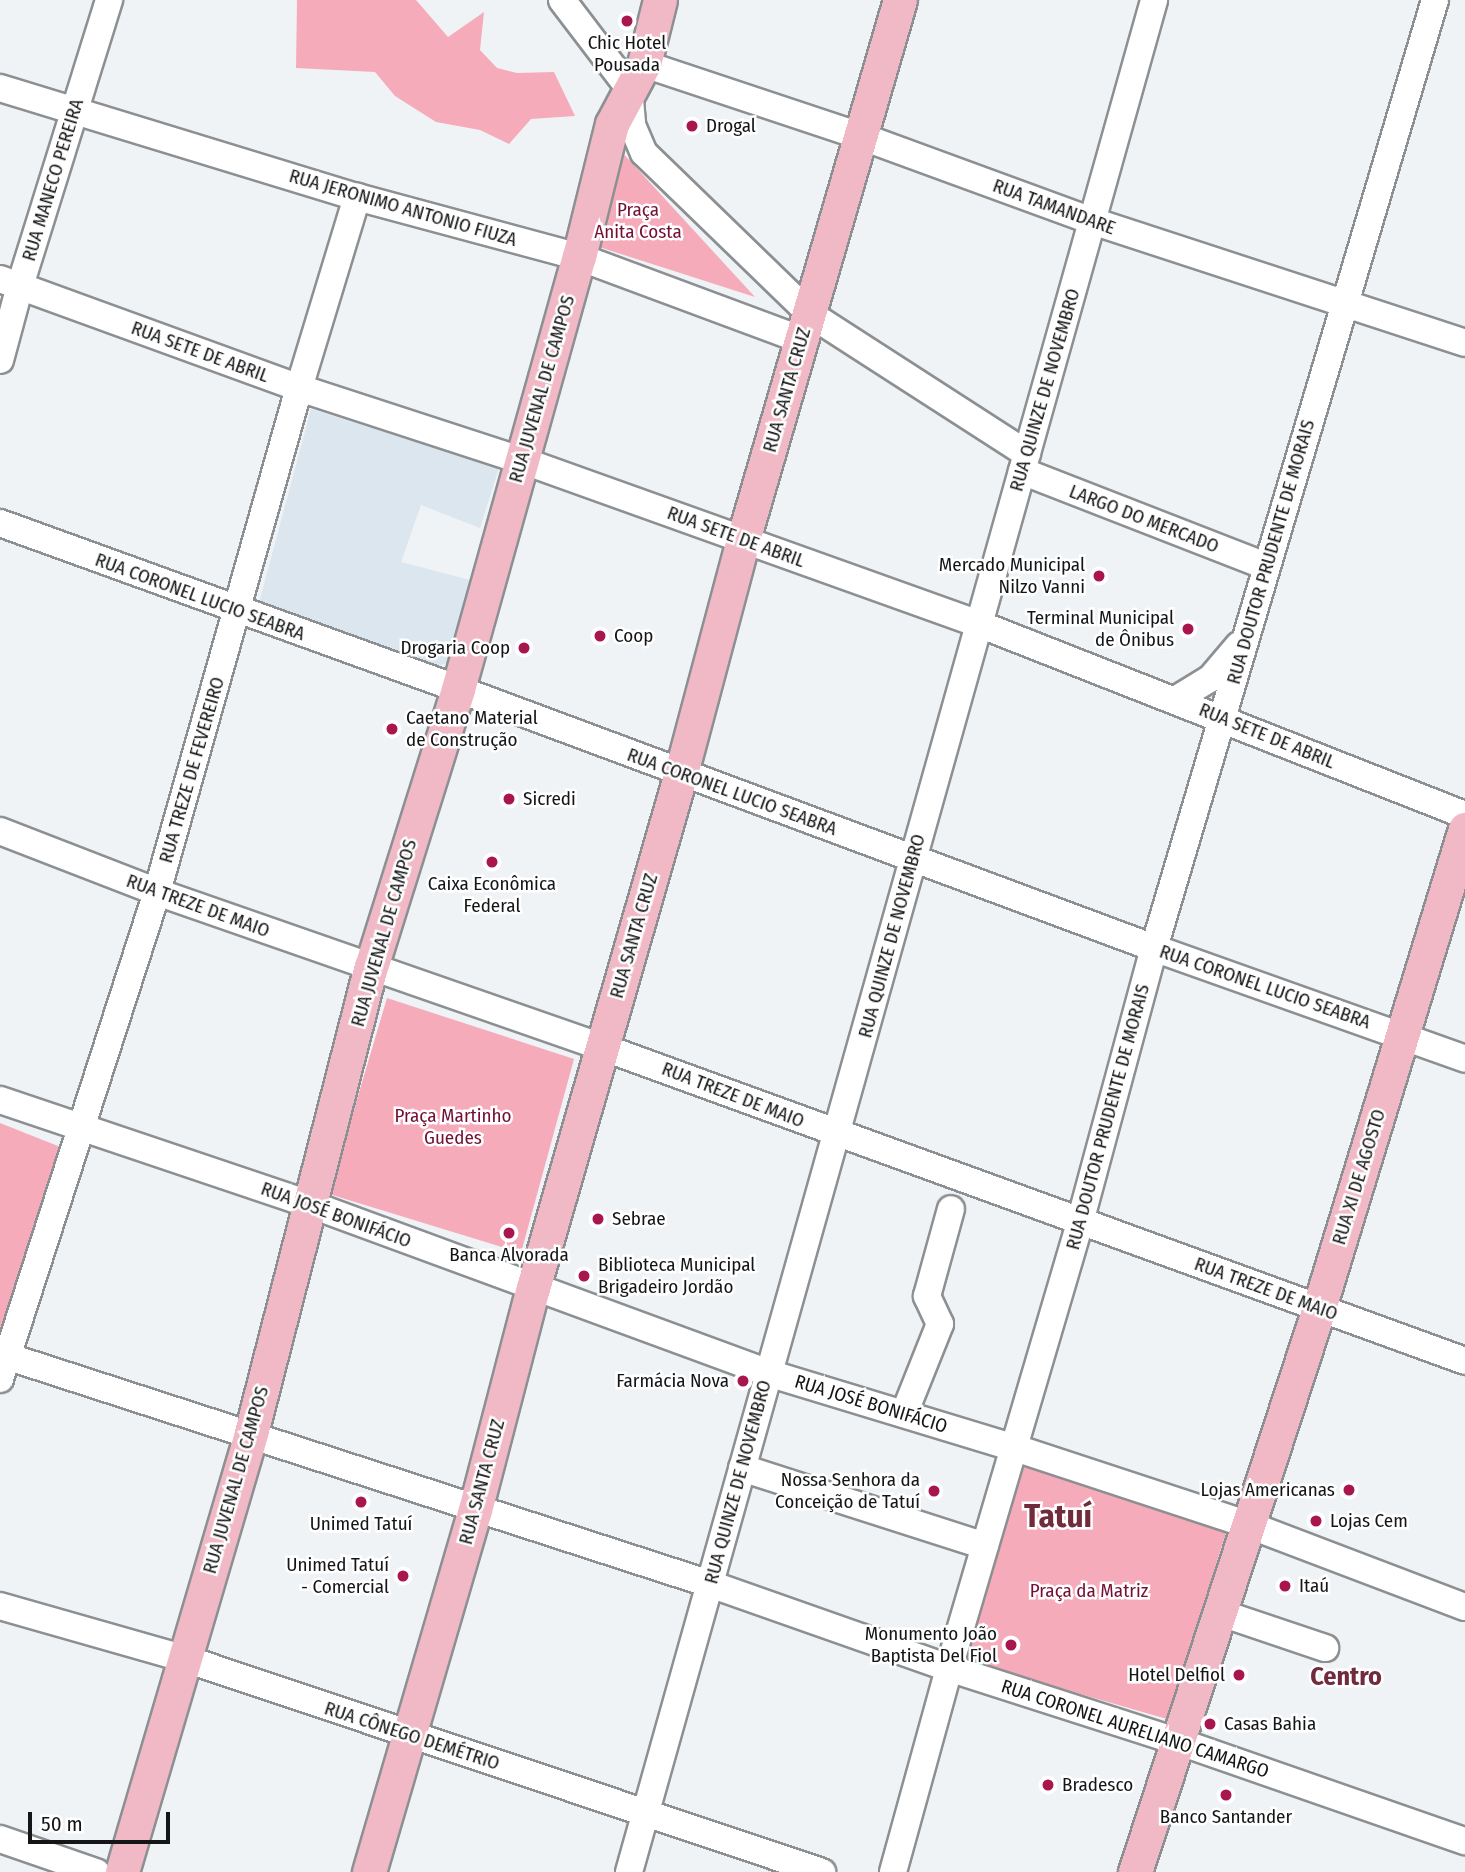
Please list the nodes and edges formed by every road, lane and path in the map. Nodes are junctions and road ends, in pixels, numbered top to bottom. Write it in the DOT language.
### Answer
graph roads {
  1 [pos="109,0"];
  2 [pos="562,0"];
  3 [pos="660,0"];
  4 [pos="900,0"];
  5 [pos="1154,0"];
  6 [pos="1435,0"];
  7 [pos="636,76"];
  8 [pos="0,88"];
  9 [pos="75,111"];
  10 [pos="860,136"];
  11 [pos="357,197"];
  12 [pos="1092,221"];
  13 [pos="579,257"];
  14 [pos="10,282"];
  15 [pos="1345,303"];
  16 [pos="806,327"];
  17 [pos="1465,344"];
  18 [pos="0,360"];
  19 [pos="299,388"];
  20 [pos="521,460"];
  21 [pos="1024,463"];
  22 [pos="0,523"];
  23 [pos="743,540"];
  24 [pos="1266,566"];
  25 [pos="237,611"];
  26 [pos="979,624"];
  27 [pos="1246,635"];
  28 [pos="458,690"];
  29 [pos="1175,700"];
  30 [pos="1223,718"];
  31 [pos="681,773"];
  32 [pos="1465,815"];
  33 [pos="1465,828"];
  34 [pos="0,831"];
  35 [pos="913,859"];
  36 [pos="157,892"];
  37 [pos="1154,948"];
  38 [pos="371,967"];
  39 [pos="1401,1035"];
  40 [pos="602,1046"];
  41 [pos="1465,1059"];
  42 [pos="0,1100"];
  43 [pos="81,1127"];
  44 [pos="837,1135"];
  45 [pos="312,1205"];
  46 [pos="951,1209"];
  47 [pos="1080,1222"];
  48 [pos="533,1288"];
  49 [pos="1319,1308"];
  50 [pos="1465,1362"];
  51 [pos="2,1363"];
  52 [pos="768,1373"];
  53 [pos="904,1414"];
  54 [pos="251,1433"];
  55 [pos="1015,1448"];
  56 [pos="740,1474"];
  57 [pos="475,1510"];
  58 [pos="1248,1525"];
  59 [pos="983,1551"];
  60 [pos="710,1584"];
  61 [pos="0,1606"];
  62 [pos="1465,1607"];
  63 [pos="1221,1613"];
  64 [pos="1325,1648"];
  65 [pos="186,1659"];
  66 [pos="948,1668"];
  67 [pos="407,1735"];
  68 [pos="1180,1742"];
  69 [pos="646,1812"];
  70 [pos="0,1839"];
  71 [pos="1465,1842"];
  72 [pos="96,1872"];
  73 [pos="122,1872"];
  74 [pos="369,1872"];
  75 [pos="629,1872"];
  76 [pos="822,1872"];
  77 [pos="893,1872"];
  78 [pos="1135,1872"];
  1 -- 9 [label="street, RUA MANECO PEREIRA"];
  2 -- 7 [label="street"];
  3 -- 7 [label="main road, RUA JUVENAL DE CAMPOS"];
  4 -- 10 [label="main road, RUA SANTA CRUZ"];
  5 -- 12 [label="street, RUA QUINZE DE NOVEMBRO"];
  6 -- 15 [label="street, RUA DOUTOR PRUDENTE DE MORAIS"];
  7 -- 10 [label="street, RUA TAMANDARE"];
  7 -- 13 [label="main road, RUA JUVENAL DE CAMPOS"];
  7 -- 16 [label="street"];
  8 -- 9 [label="street, RUA JERONIMO ANTONIO FIUZA"];
  9 -- 11 [label="street, RUA JERONIMO ANTONIO FIUZA"];
  9 -- 14 [label="street, RUA MANECO PEREIRA"];
  10 -- 12 [label="street, RUA TAMANDARE"];
  10 -- 16 [label="main road, RUA SANTA CRUZ"];
  11 -- 13 [label="street, RUA JERONIMO ANTONIO FIUZA"];
  11 -- 19 [label="street, RUA TREZE DE FEVEREIRO"];
  12 -- 15 [label="street, RUA TAMANDARE"];
  12 -- 21 [label="street, RUA QUINZE DE NOVEMBRO"];
  13 -- 16 [label="street, RUA JERONIMO ANTONIO FIUZA"];
  13 -- 20 [label="main road, RUA JUVENAL DE CAMPOS"];
  14 -- 18 [label="street, RUA MANECO PEREIRA"];
  14 -- 19 [label="street, RUA SETE DE ABRIL"];
  15 -- 17 [label="street, RUA TAMANDARE"];
  15 -- 24 [label="street, RUA DOUTOR PRUDENTE DE MORAIS"];
  16 -- 21 [label="street, LARGO DO MERCADO"];
  16 -- 23 [label="main road, RUA SANTA CRUZ"];
  19 -- 20 [label="street, RUA SETE DE ABRIL"];
  19 -- 25 [label="street, RUA TREZE DE FEVEREIRO"];
  20 -- 23 [label="street, RUA SETE DE ABRIL"];
  20 -- 28 [label="main road, RUA JUVENAL DE CAMPOS"];
  21 -- 24 [label="street, LARGO DO MERCADO"];
  21 -- 26 [label="street, RUA QUINZE DE NOVEMBRO"];
  22 -- 25 [label="street, RUA CORONEL LUCIO SEABRA"];
  23 -- 26 [label="street, RUA SETE DE ABRIL"];
  23 -- 31 [label="main road, RUA SANTA CRUZ"];
  24 -- 27 [label="street, RUA DOUTOR PRUDENTE DE MORAIS"];
  25 -- 28 [label="street, RUA CORONEL LUCIO SEABRA"];
  25 -- 36 [label="street, RUA TREZE DE FEVEREIRO"];
  26 -- 29 [label="street, RUA SETE DE ABRIL"];
  26 -- 35 [label="street, RUA QUINZE DE NOVEMBRO"];
  27 -- 29 [label="street"];
  27 -- 30 [label="street, RUA DOUTOR PRUDENTE DE MORAIS"];
  28 -- 31 [label="street, RUA CORONEL LUCIO SEABRA"];
  28 -- 38 [label="main road, RUA JUVENAL DE CAMPOS"];
  29 -- 30 [label="street, RUA SETE DE ABRIL"];
  30 -- 32 [label="street, RUA SETE DE ABRIL"];
  30 -- 37 [label="street, RUA DOUTOR PRUDENTE DE MORAIS"];
  31 -- 35 [label="street, RUA CORONEL LUCIO SEABRA"];
  31 -- 40 [label="main road, RUA SANTA CRUZ"];
  33 -- 39 [label="main road, RUA XI DE AGOSTO"];
  34 -- 36 [label="street, RUA TREZE DE MAIO"];
  35 -- 37 [label="street, RUA CORONEL LUCIO SEABRA"];
  35 -- 44 [label="street, RUA QUINZE DE NOVEMBRO"];
  36 -- 38 [label="street, RUA TREZE DE MAIO"];
  36 -- 43 [label="street, RUA TREZE DE FEVEREIRO"];
  37 -- 39 [label="street, RUA CORONEL LUCIO SEABRA"];
  37 -- 47 [label="street, RUA DOUTOR PRUDENTE DE MORAIS"];
  38 -- 40 [label="street, RUA TREZE DE MAIO"];
  38 -- 45 [label="main road, RUA JUVENAL DE CAMPOS"];
  39 -- 41 [label="street, RUA CORONEL LUCIO SEABRA"];
  39 -- 49 [label="main road, RUA XI DE AGOSTO"];
  40 -- 44 [label="street, RUA TREZE DE MAIO"];
  40 -- 48 [label="main road, RUA SANTA CRUZ"];
  42 -- 43 [label="street, RUA JOSÉ BONIFÁCIO"];
  43 -- 45 [label="street, RUA JOSÉ BONIFÁCIO"];
  43 -- 51 [label="street, RUA TREZE DE FEVEREIRO"];
  44 -- 47 [label="street, RUA TREZE DE MAIO"];
  44 -- 52 [label="street, RUA QUINZE DE NOVEMBRO"];
  45 -- 48 [label="street, RUA JOSÉ BONIFÁCIO"];
  45 -- 54 [label="main road, RUA JUVENAL DE CAMPOS"];
  46 -- 53 [label="street"];
  47 -- 49 [label="street, RUA TREZE DE MAIO"];
  47 -- 55 [label="street, RUA DOUTOR PRUDENTE DE MORAIS"];
  48 -- 52 [label="street, RUA JOSÉ BONIFÁCIO"];
  48 -- 57 [label="main road, RUA SANTA CRUZ"];
  49 -- 50 [label="street, RUA TREZE DE MAIO"];
  49 -- 58 [label="main road, RUA XI DE AGOSTO"];
  51 -- 54 [label="street, RUA CORONEL AURELIANO CAMARGO"];
  52 -- 53 [label="street, RUA JOSÉ BONIFÁCIO"];
  52 -- 56 [label="street, RUA QUINZE DE NOVEMBRO"];
  53 -- 55 [label="street, RUA JOSÉ BONIFÁCIO"];
  54 -- 57 [label="street, RUA CORONEL AURELIANO CAMARGO"];
  54 -- 65 [label="main road, RUA JUVENAL DE CAMPOS"];
  55 -- 58 [label="street, RUA JOSÉ BONIFÁCIO"];
  55 -- 59 [label="street, RUA DOUTOR PRUDENTE DE MORAIS"];
  56 -- 59 [label="street"];
  56 -- 60 [label="street, RUA QUINZE DE NOVEMBRO"];
  57 -- 60 [label="street, RUA CORONEL AURELIANO CAMARGO"];
  57 -- 67 [label="main road, RUA SANTA CRUZ"];
  58 -- 62 [label="street, RUA JOSÉ BONIFÁCIO"];
  58 -- 63 [label="main road"];
  59 -- 66 [label="street, RUA DOUTOR PRUDENTE DE MORAIS"];
  60 -- 66 [label="street, RUA CORONEL AURELIANO CAMARGO"];
  60 -- 69 [label="street, RUA QUINZE DE NOVEMBRO"];
  61 -- 65 [label="street, RUA CÔNEGO DEMÉTRIO"];
  63 -- 64 [label="street"];
  63 -- 68 [label="main road"];
  65 -- 67 [label="street, RUA CÔNEGO DEMÉTRIO"];
  65 -- 73 [label="main road, RUA JUVENAL DE CAMPOS"];
  66 -- 68 [label="street, RUA CORONEL AURELIANO CAMARGO"];
  66 -- 77 [label="street, RUA DOUTOR PRUDENTE DE MORAIS"];
  67 -- 69 [label="street, RUA CÔNEGO DEMÉTRIO"];
  67 -- 74 [label="main road, RUA SANTA CRUZ"];
  68 -- 71 [label="street, RUA CORONEL AURELIANO CAMARGO"];
  68 -- 78 [label="main road"];
  69 -- 75 [label="street, RUA QUINZE DE NOVEMBRO"];
  69 -- 76 [label="street, RUA CÔNEGO DEMÉTRIO"];
  70 -- 72 [label="street"];
}
